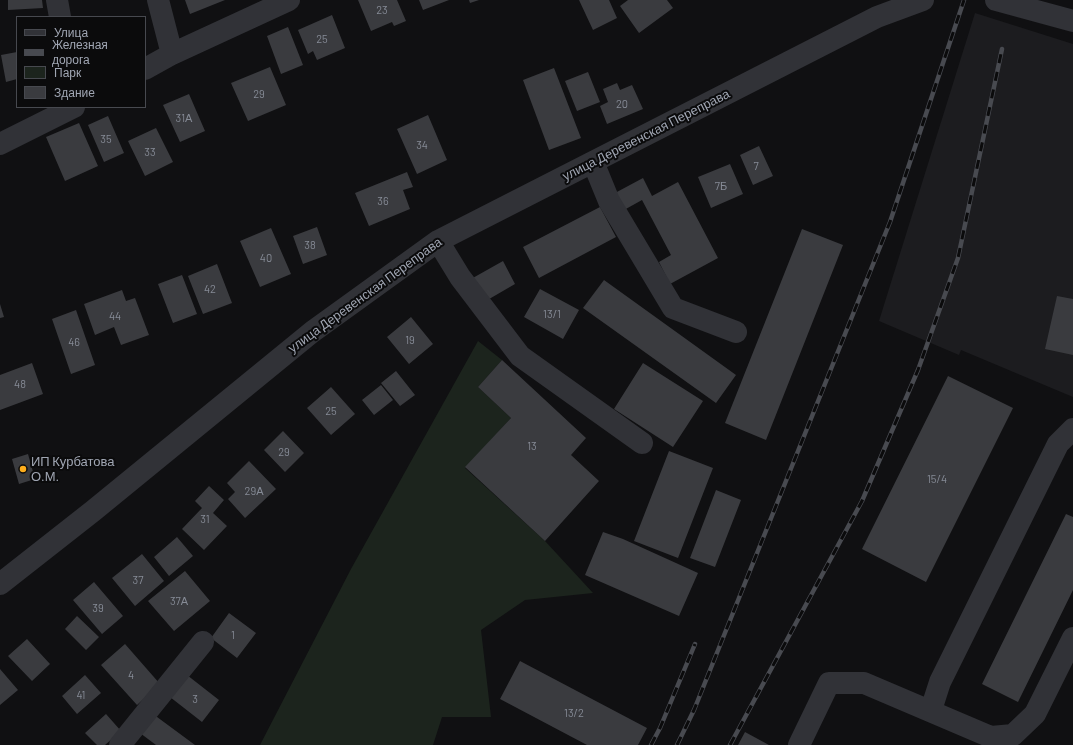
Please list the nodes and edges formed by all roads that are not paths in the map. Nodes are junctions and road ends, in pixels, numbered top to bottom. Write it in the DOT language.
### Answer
graph roads {
  1 [pos="57,0"];
  2 [pos="158,0"];
  3 [pos="289,0"];
  4 [pos="923,0"];
  5 [pos="996,0"];
  6 [pos="60,16"];
  7 [pos="1073,21"];
  8 [pos="172,54"];
  9 [pos="146,68"];
  10 [pos="72,108"];
  11 [pos="0,144"];
  12 [pos="593,162"];
  13 [pos="438,241"];
  14 [pos="736,332"];
  15 [pos="1073,430"];
  16 [pos="642,443"];
  17 [pos="0,584"];
  18 [pos="1073,638"];
  19 [pos="203,642"];
  20 [pos="931,710"];
  21 [pos="120,745"];
  22 [pos="799,745"];
  1 -- 6 [label="street"];
  2 -- 8 [label="street"];
  3 -- 8 [label="street"];
  4 -- 12 [label="street, улица Деревенская Переправа"];
  5 -- 7 [label="street"];
  8 -- 9 [label="street"];
  10 -- 11 [label="street"];
  12 -- 13 [label="street, улица Деревенская Переправа"];
  12 -- 14 [label="street"];
  13 -- 16 [label="street"];
  13 -- 17 [label="street, улица Деревенская Переправа"];
  15 -- 20 [label="street"];
  18 -- 20 [label="street"];
  19 -- 21 [label="street"];
  20 -- 22 [label="street"];
}
